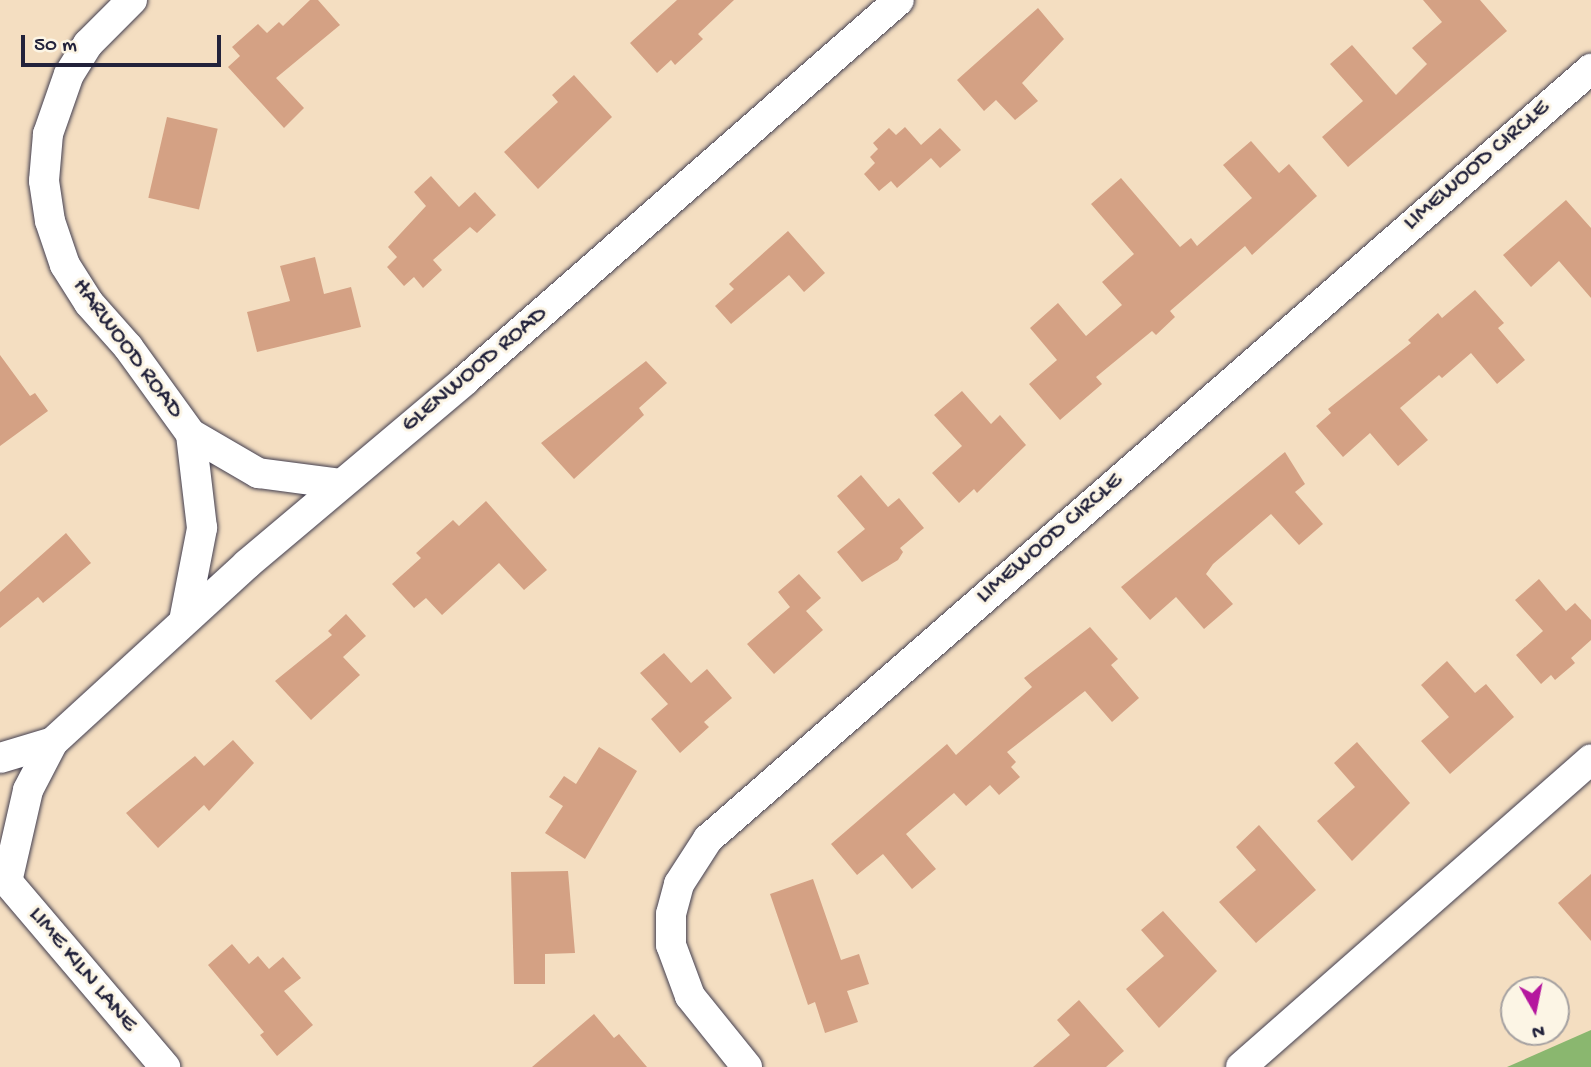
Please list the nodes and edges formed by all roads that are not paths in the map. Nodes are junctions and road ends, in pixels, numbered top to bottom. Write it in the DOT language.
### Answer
graph roads {
  1 [pos="132,0"];
  2 [pos="899,0"];
  3 [pos="1591,69"];
  4 [pos="191,434"];
  5 [pos="341,484"];
  6 [pos="184,621"];
  7 [pos="53,742"];
  8 [pos="0,758"];
  9 [pos="1591,759"];
  10 [pos="8,889"];
  11 [pos="165,1067"];
  12 [pos="747,1067"];
  13 [pos="1241,1067"];
  1 -- 4 [label="street, HARWOOD ROAD"];
  2 -- 5 [label="street, GLENWOOD ROAD"];
  3 -- 12 [label="street, LIMEWOOD CIRCLE"];
  4 -- 5 [label="street, HARWOOD ROAD"];
  4 -- 6 [label="street, HARWOOD ROAD"];
  5 -- 6 [label="street, GLENWOOD ROAD"];
  6 -- 7 [label="street, GLENWOOD ROAD"];
  7 -- 8 [label="street, GLENWOOD ROAD"];
  7 -- 10 [label="street, GLENWOOD ROAD"];
  9 -- 13 [label="street"];
  10 -- 11 [label="street, LIME KILN LANE"];
}
